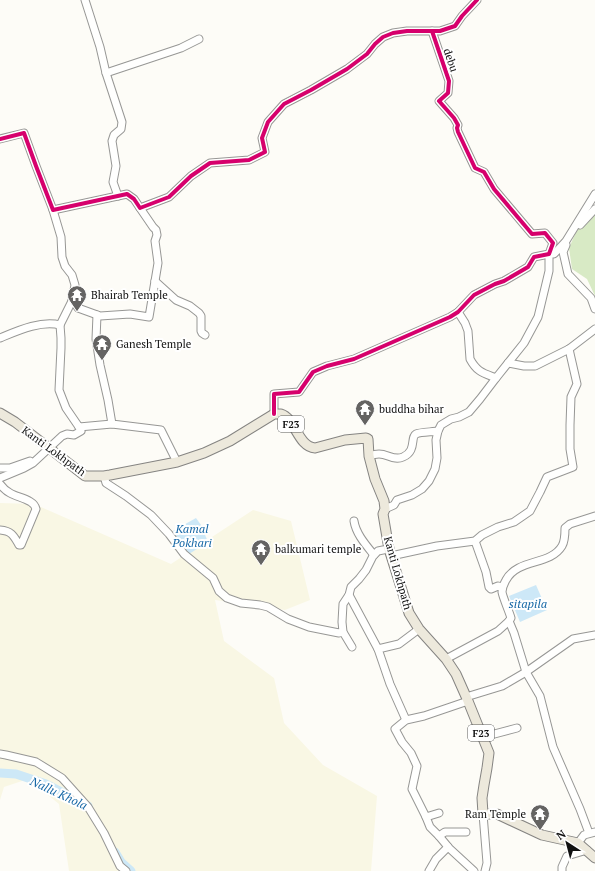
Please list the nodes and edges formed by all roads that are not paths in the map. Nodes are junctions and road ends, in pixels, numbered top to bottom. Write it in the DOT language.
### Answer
graph roads {
  1 [pos="85,0"];
  2 [pos="477,0"];
  3 [pos="432,31"];
  4 [pos="199,40"];
  5 [pos="106,73"];
  6 [pos="0,139"];
  7 [pos="595,194"];
  8 [pos="118,196"];
  9 [pos="140,208"];
  10 [pos="595,209"];
  11 [pos="53,210"];
  12 [pos="549,254"];
  13 [pos="155,281"];
  14 [pos="72,301"];
  15 [pos="595,309"];
  16 [pos="458,312"];
  17 [pos="97,315"];
  18 [pos="60,325"];
  19 [pos="595,329"];
  20 [pos="205,336"];
  21 [pos="0,338"];
  22 [pos="569,349"];
  23 [pos="508,363"];
  24 [pos="496,378"];
  25 [pos="0,413"];
  26 [pos="274,414"];
  27 [pos="112,424"];
  28 [pos="79,428"];
  29 [pos="438,432"];
  30 [pos="49,448"];
  31 [pos="370,456"];
  32 [pos="39,458"];
  33 [pos="177,462"];
  34 [pos="0,468"];
  35 [pos="104,476"];
  36 [pos="0,478"];
  37 [pos="0,484"];
  38 [pos="384,509"];
  39 [pos="595,516"];
  40 [pos="354,521"];
  41 [pos="0,530"];
  42 [pos="475,541"];
  43 [pos="390,553"];
  44 [pos="374,555"];
  45 [pos="502,587"];
  46 [pos="349,595"];
  47 [pos="509,621"];
  48 [pos="419,629"];
  49 [pos="343,632"];
  50 [pos="595,635"];
  51 [pos="352,647"];
  52 [pos="378,649"];
  53 [pos="446,659"];
  54 [pos="526,672"];
  55 [pos="467,699"];
  56 [pos="406,720"];
  57 [pos="517,728"];
  58 [pos="483,737"];
  59 [pos="0,754"];
  60 [pos="439,813"];
  61 [pos="482,814"];
  62 [pos="426,817"];
  63 [pos="466,832"];
  64 [pos="592,833"];
  65 [pos="440,836"];
  66 [pos="578,844"];
  67 [pos="448,846"];
  68 [pos="586,850"];
  69 [pos="595,858"];
  70 [pos="126,871"];
  71 [pos="429,871"];
  72 [pos="474,871"];
  73 [pos="485,871"];
  74 [pos="562,871"];
  1 -- 5 [label="street"];
  2 -- 3 [label="street"];
  3 -- 9 [label="street"];
  3 -- 12 [label="street, debu"];
  4 -- 5 [label="street"];
  5 -- 8 [label="street"];
  6 -- 11 [label="street"];
  7 -- 12 [label="street"];
  8 -- 9 [label="street"];
  8 -- 11 [label="street"];
  9 -- 13 [label="street"];
  10 -- 15 [label="street"];
  11 -- 14 [label="street"];
  12 -- 16 [label="street"];
  12 -- 23 [label="street"];
  13 -- 17 [label="street"];
  13 -- 20 [label="street"];
  14 -- 17 [label="street"];
  14 -- 18 [label="street"];
  16 -- 24 [label="street"];
  16 -- 26 [label="street"];
  17 -- 27 [label="street"];
  18 -- 21 [label="street"];
  18 -- 28 [label="street"];
  19 -- 22 [label="street"];
  22 -- 23 [label="street"];
  22 -- 42 [label="street"];
  23 -- 24 [label="street"];
  24 -- 29 [label="street"];
  25 -- 30 [label="main road, Kanti Lokhpath / F23"];
  26 -- 31 [label="main road, Kanti Lokhpath / F23"];
  26 -- 33 [label="main road, Kanti Lokhpath / F23"];
  27 -- 28 [label="street"];
  27 -- 33 [label="street"];
  28 -- 30 [label="street"];
  29 -- 31 [label="street"];
  29 -- 38 [label="street"];
  30 -- 32 [label="street"];
  30 -- 35 [label="main road, Kanti Lokhpath / F23"];
  31 -- 38 [label="main road, Kanti Lokhpath / F23"];
  32 -- 34 [label="street"];
  32 -- 36 [label="street"];
  33 -- 35 [label="main road, Kanti Lokhpath / F23"];
  35 -- 49 [label="street"];
  37 -- 41 [label="street"];
  38 -- 43 [label="main road, Kanti Lokhpath / F23"];
  39 -- 45 [label="street"];
  40 -- 44 [label="street"];
  42 -- 43 [label="street"];
  42 -- 45 [label="street"];
  43 -- 44 [label="street"];
  43 -- 48 [label="main road, Kanti Lokhpath / F23"];
  44 -- 46 [label="street"];
  45 -- 47 [label="street"];
  46 -- 49 [label="street"];
  46 -- 52 [label="street"];
  47 -- 53 [label="street"];
  47 -- 54 [label="street"];
  48 -- 52 [label="street"];
  48 -- 53 [label="main road, Kanti Lokhpath / F23"];
  49 -- 51 [label="street"];
  50 -- 54 [label="street"];
  52 -- 56 [label="street"];
  53 -- 55 [label="main road, Kanti Lokhpath / F23"];
  54 -- 55 [label="street"];
  54 -- 64 [label="street"];
  55 -- 56 [label="street"];
  55 -- 58 [label="main road, Kanti Lokhpath / F23"];
  56 -- 62 [label="street"];
  57 -- 58 [label="street"];
  58 -- 61 [label="main road, Kanti Lokhpath / F23"];
  59 -- 70 [label="street"];
  60 -- 62 [label="street"];
  61 -- 66 [label="main road"];
  61 -- 73 [label="street"];
  62 -- 65 [label="street"];
  63 -- 65 [label="street"];
  64 -- 66 [label="street"];
  65 -- 67 [label="street"];
  66 -- 68 [label="main road"];
  67 -- 71 [label="street"];
  67 -- 72 [label="street"];
  68 -- 69 [label="main road"];
  68 -- 74 [label="street"];
}
